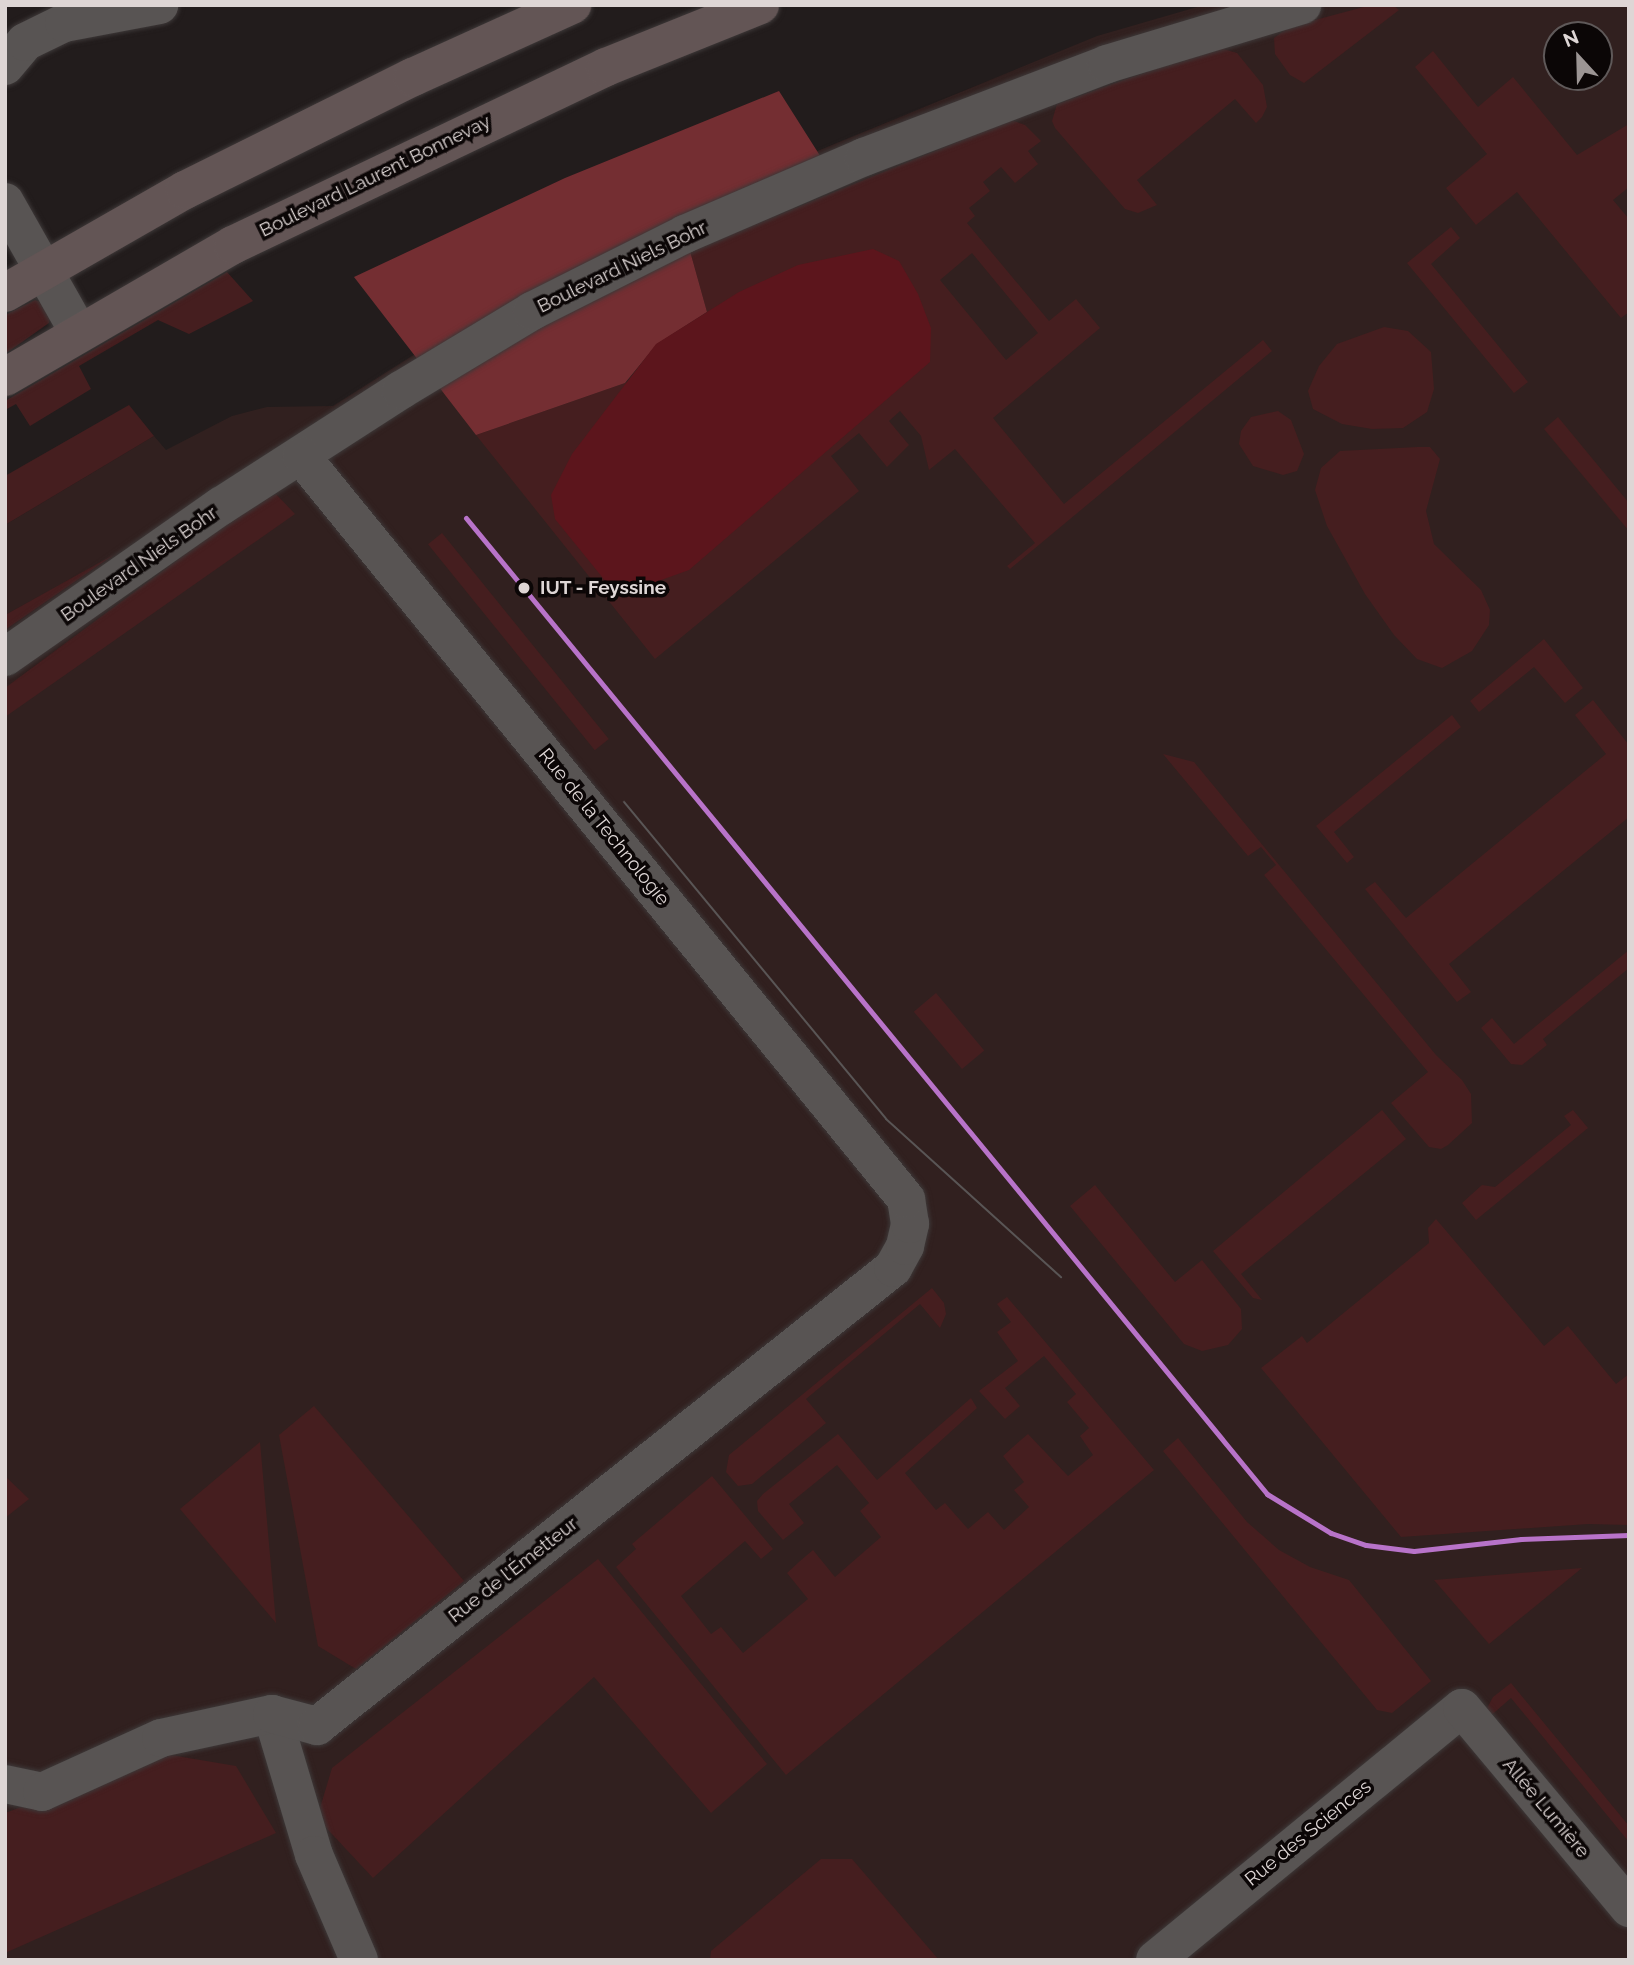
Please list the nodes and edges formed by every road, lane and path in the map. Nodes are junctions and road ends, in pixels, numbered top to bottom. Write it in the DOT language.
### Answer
graph roads {
  1 [pos="159,5"];
  2 [pos="572,5"];
  3 [pos="760,5"];
  4 [pos="1302,5"];
  5 [pos="5,66"];
  6 [pos="5,202"];
  7 [pos="43,269"];
  8 [pos="5,293"];
  9 [pos="79,333"];
  10 [pos="5,377"];
  11 [pos="301,456"];
  12 [pos="5,657"];
  13 [pos="906,1199"];
  14 [pos="1462,1708"];
  15 [pos="272,1714"];
  16 [pos="5,1784"];
  17 [pos="1629,1908"];
  18 [pos="359,1960"];
  19 [pos="1155,1960"];
  1 -- 5 [label="street"];
  2 -- 7 [label="main road"];
  3 -- 9 [label="main road, Boulevard Laurent Bonnevay"];
  4 -- 11 [label="street, Boulevard Niels Bohr"];
  6 -- 7 [label="street"];
  7 -- 8 [label="main road"];
  7 -- 9 [label="street"];
  9 -- 10 [label="main road, Boulevard Laurent Bonnevay"];
  11 -- 12 [label="street, Boulevard Niels Bohr"];
  11 -- 13 [label="street, Rue de la Technologie"];
  13 -- 15 [label="street, Rue de l'Émetteur"];
  14 -- 17 [label="street, Allée Lumière"];
  14 -- 19 [label="street, Rue des Sciences"];
  15 -- 16 [label="street"];
  15 -- 18 [label="street"];
}
